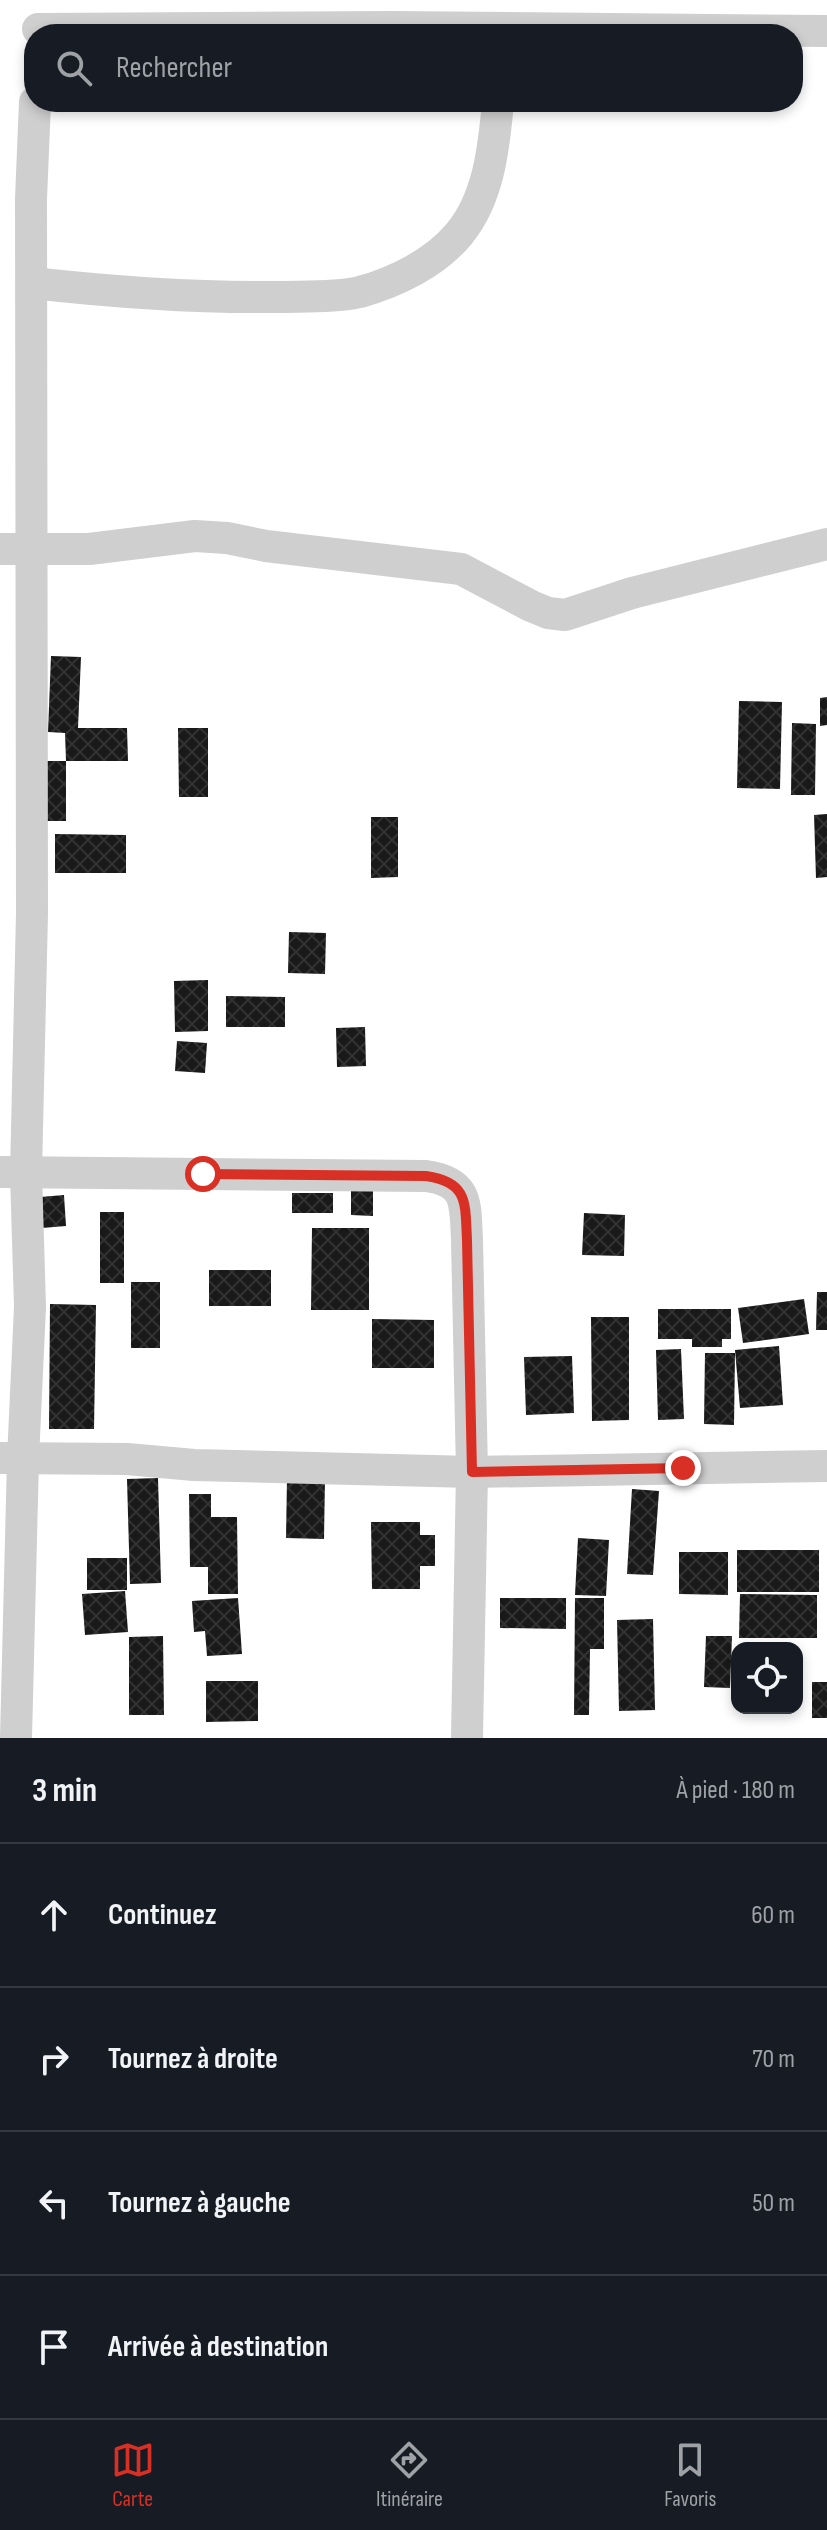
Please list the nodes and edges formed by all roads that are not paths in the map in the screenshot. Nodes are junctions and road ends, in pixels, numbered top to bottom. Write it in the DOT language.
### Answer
graph roads {
  1 [pos="38,21"];
  2 [pos="175,24"];
  3 [pos="803,31"];
  4 [pos="827,31"];
  5 [pos="35,112"];
  6 [pos="497,112"];
  7 [pos="32,283"];
  8 [pos="827,544"];
  9 [pos="16,549"];
  10 [pos="13,1173"];
  11 [pos="11,1459"];
  12 [pos="827,1466"];
  13 [pos="472,1472"];
  14 [pos="16,1738"];
  15 [pos="467,1738"];
  1 -- 2 [label="street"];
  3 -- 4 [label="street"];
  5 -- 7 [label="street"];
  6 -- 7 [label="street"];
  7 -- 9 [label="street"];
  8 -- 9 [label="street"];
  9 -- 10 [label="street"];
  10 -- 11 [label="street"];
  10 -- 13 [label="street"];
  11 -- 13 [label="street"];
  11 -- 14 [label="street"];
  12 -- 13 [label="street"];
  13 -- 15 [label="street"];
}
